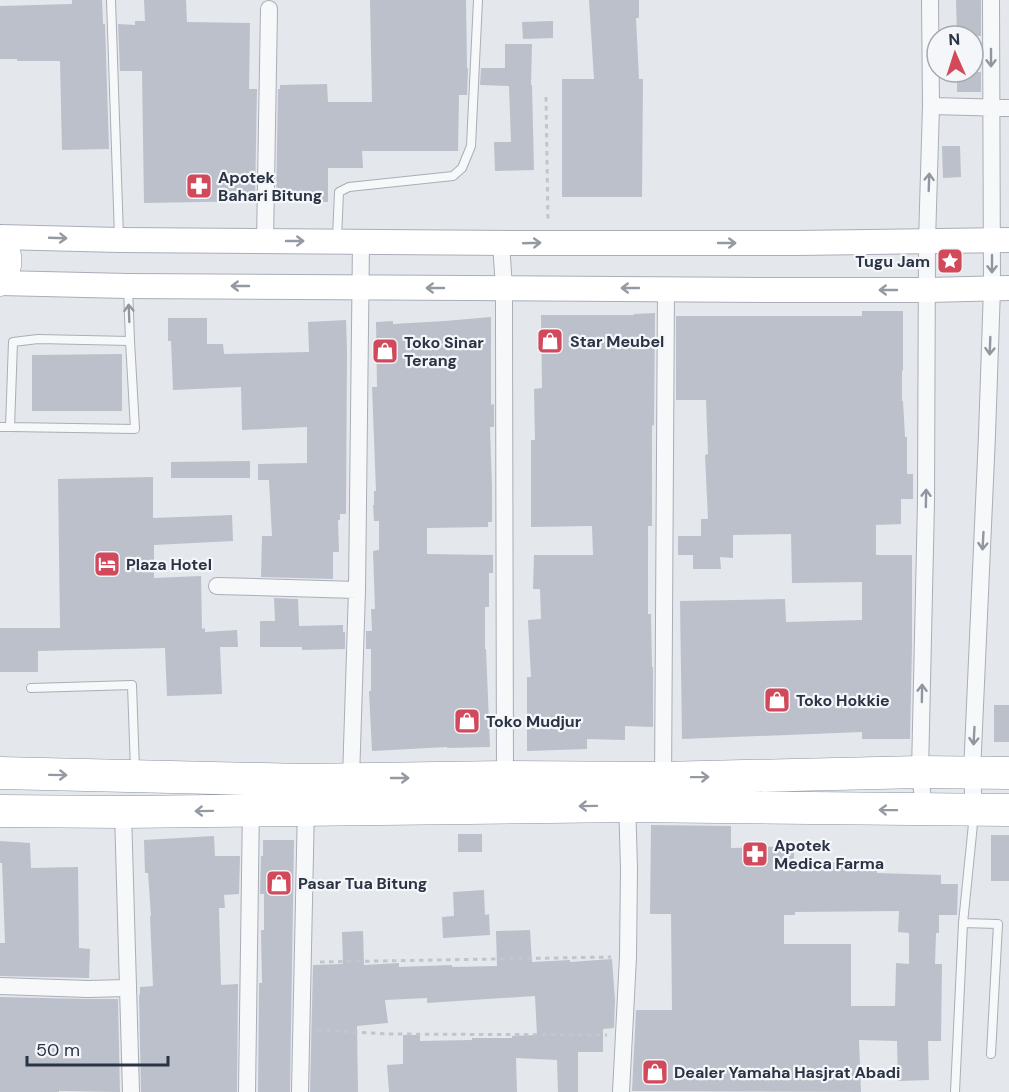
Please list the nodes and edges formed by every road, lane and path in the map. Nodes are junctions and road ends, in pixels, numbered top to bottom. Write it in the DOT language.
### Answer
graph roads {
  1 [pos="111,0"];
  2 [pos="478,0"];
  3 [pos="930,0"];
  4 [pos="991,0"];
  5 [pos="269,9"];
  6 [pos="546,97"];
  7 [pos="931,106"];
  8 [pos="991,108"];
  9 [pos="1009,108"];
  10 [pos="0,237"];
  11 [pos="119,240"];
  12 [pos="1001,240"];
  13 [pos="0,241"];
  14 [pos="265,241"];
  15 [pos="927,241"];
  16 [pos="349,242"];
  17 [pos="548,242"];
  18 [pos="501,243"];
  19 [pos="0,282"];
  20 [pos="128,286"];
  21 [pos="361,287"];
  22 [pos="504,288"];
  23 [pos="666,288"];
  24 [pos="1001,288"];
  25 [pos="927,290"];
  26 [pos="130,341"];
  27 [pos="0,427"];
  28 [pos="10,427"];
  29 [pos="217,585"];
  30 [pos="357,590"];
  31 [pos="31,688"];
  32 [pos="920,772"];
  33 [pos="972,773"];
  34 [pos="1009,773"];
  35 [pos="0,774"];
  36 [pos="135,777"];
  37 [pos="505,777"];
  38 [pos="249,779"];
  39 [pos="351,779"];
  40 [pos="626,792"];
  41 [pos="664,792"];
  42 [pos="305,795"];
  43 [pos="252,810"];
  44 [pos="924,810"];
  45 [pos="974,810"];
  46 [pos="1009,810"];
  47 [pos="0,812"];
  48 [pos="123,812"];
  49 [pos="963,922"];
  50 [pos="628,957"];
  51 [pos="303,962"];
  52 [pos="0,987"];
  53 [pos="127,988"];
  54 [pos="303,1029"];
  55 [pos="624,1035"];
  56 [pos="992,1054"];
  57 [pos="131,1092"];
  58 [pos="247,1092"];
  59 [pos="300,1092"];
  60 [pos="621,1092"];
  61 [pos="955,1092"];
  1 -- 11 [label="lane"];
  2 -- 16 [label="lane"];
  3 -- 7 [label="street"];
  4 -- 8 [label="street, one-way"];
  5 -- 14 [label="street"];
  6 -- 17 [label="path"];
  7 -- 8 [label="street"];
  15 -- 7 [label="street, one-way"];
  8 -- 9 [label="street"];
  8 -- 12 [label="street"];
  10 -- 11 [label="street, one-way"];
  11 -- 14 [label="street"];
  12 -- 15 [label="street"];
  12 -- 24 [label="street, one-way"];
  13 -- 19 [label="highway"];
  14 -- 16 [label="street, one-way"];
  17 -- 15 [label="street, one-way"];
  15 -- 25 [label="street"];
  16 -- 18 [label="street"];
  16 -- 21 [label="street"];
  18 -- 17 [label="street, one-way"];
  18 -- 22 [label="street"];
  19 -- 20 [label="street"];
  21 -- 20 [label="street, one-way"];
  26 -- 20 [label="lane, one-way"];
  22 -- 21 [label="street, one-way"];
  21 -- 30 [label="street"];
  23 -- 22 [label="street, one-way"];
  22 -- 37 [label="street"];
  25 -- 23 [label="street, one-way"];
  23 -- 41 [label="street"];
  24 -- 25 [label="street"];
  24 -- 33 [label="street, one-way"];
  32 -- 25 [label="street, one-way"];
  26 -- 28 [label="lane"];
  26 -- 28 [label="lane"];
  27 -- 28 [label="lane"];
  29 -- 30 [label="street"];
  30 -- 39 [label="street"];
  31 -- 36 [label="lane"];
  32 -- 33 [label="highway"];
  41 -- 32 [label="highway, one-way"];
  32 -- 44 [label="street"];
  33 -- 34 [label="highway"];
  33 -- 45 [label="street"];
  35 -- 36 [label="highway, one-way"];
  36 -- 38 [label="highway"];
  39 -- 37 [label="highway, one-way"];
  37 -- 40 [label="highway"];
  38 -- 42 [label="highway"];
  38 -- 43 [label="street"];
  39 -- 42 [label="highway"];
  40 -- 41 [label="highway"];
  40 -- 42 [label="highway, one-way"];
  40 -- 50 [label="street"];
  44 -- 41 [label="highway, one-way"];
  42 -- 43 [label="highway"];
  42 -- 51 [label="street"];
  43 -- 48 [label="highway, one-way"];
  43 -- 58 [label="street"];
  44 -- 45 [label="highway"];
  45 -- 46 [label="highway"];
  45 -- 49 [label="lane"];
  47 -- 48 [label="highway"];
  48 -- 53 [label="street"];
  49 -- 56 [label="lane"];
  49 -- 61 [label="lane"];
  50 -- 51 [label="path"];
  50 -- 55 [label="street"];
  51 -- 54 [label="street"];
  52 -- 53 [label="street"];
  53 -- 57 [label="street"];
  54 -- 55 [label="path"];
  54 -- 59 [label="street"];
  55 -- 60 [label="street"];
}
